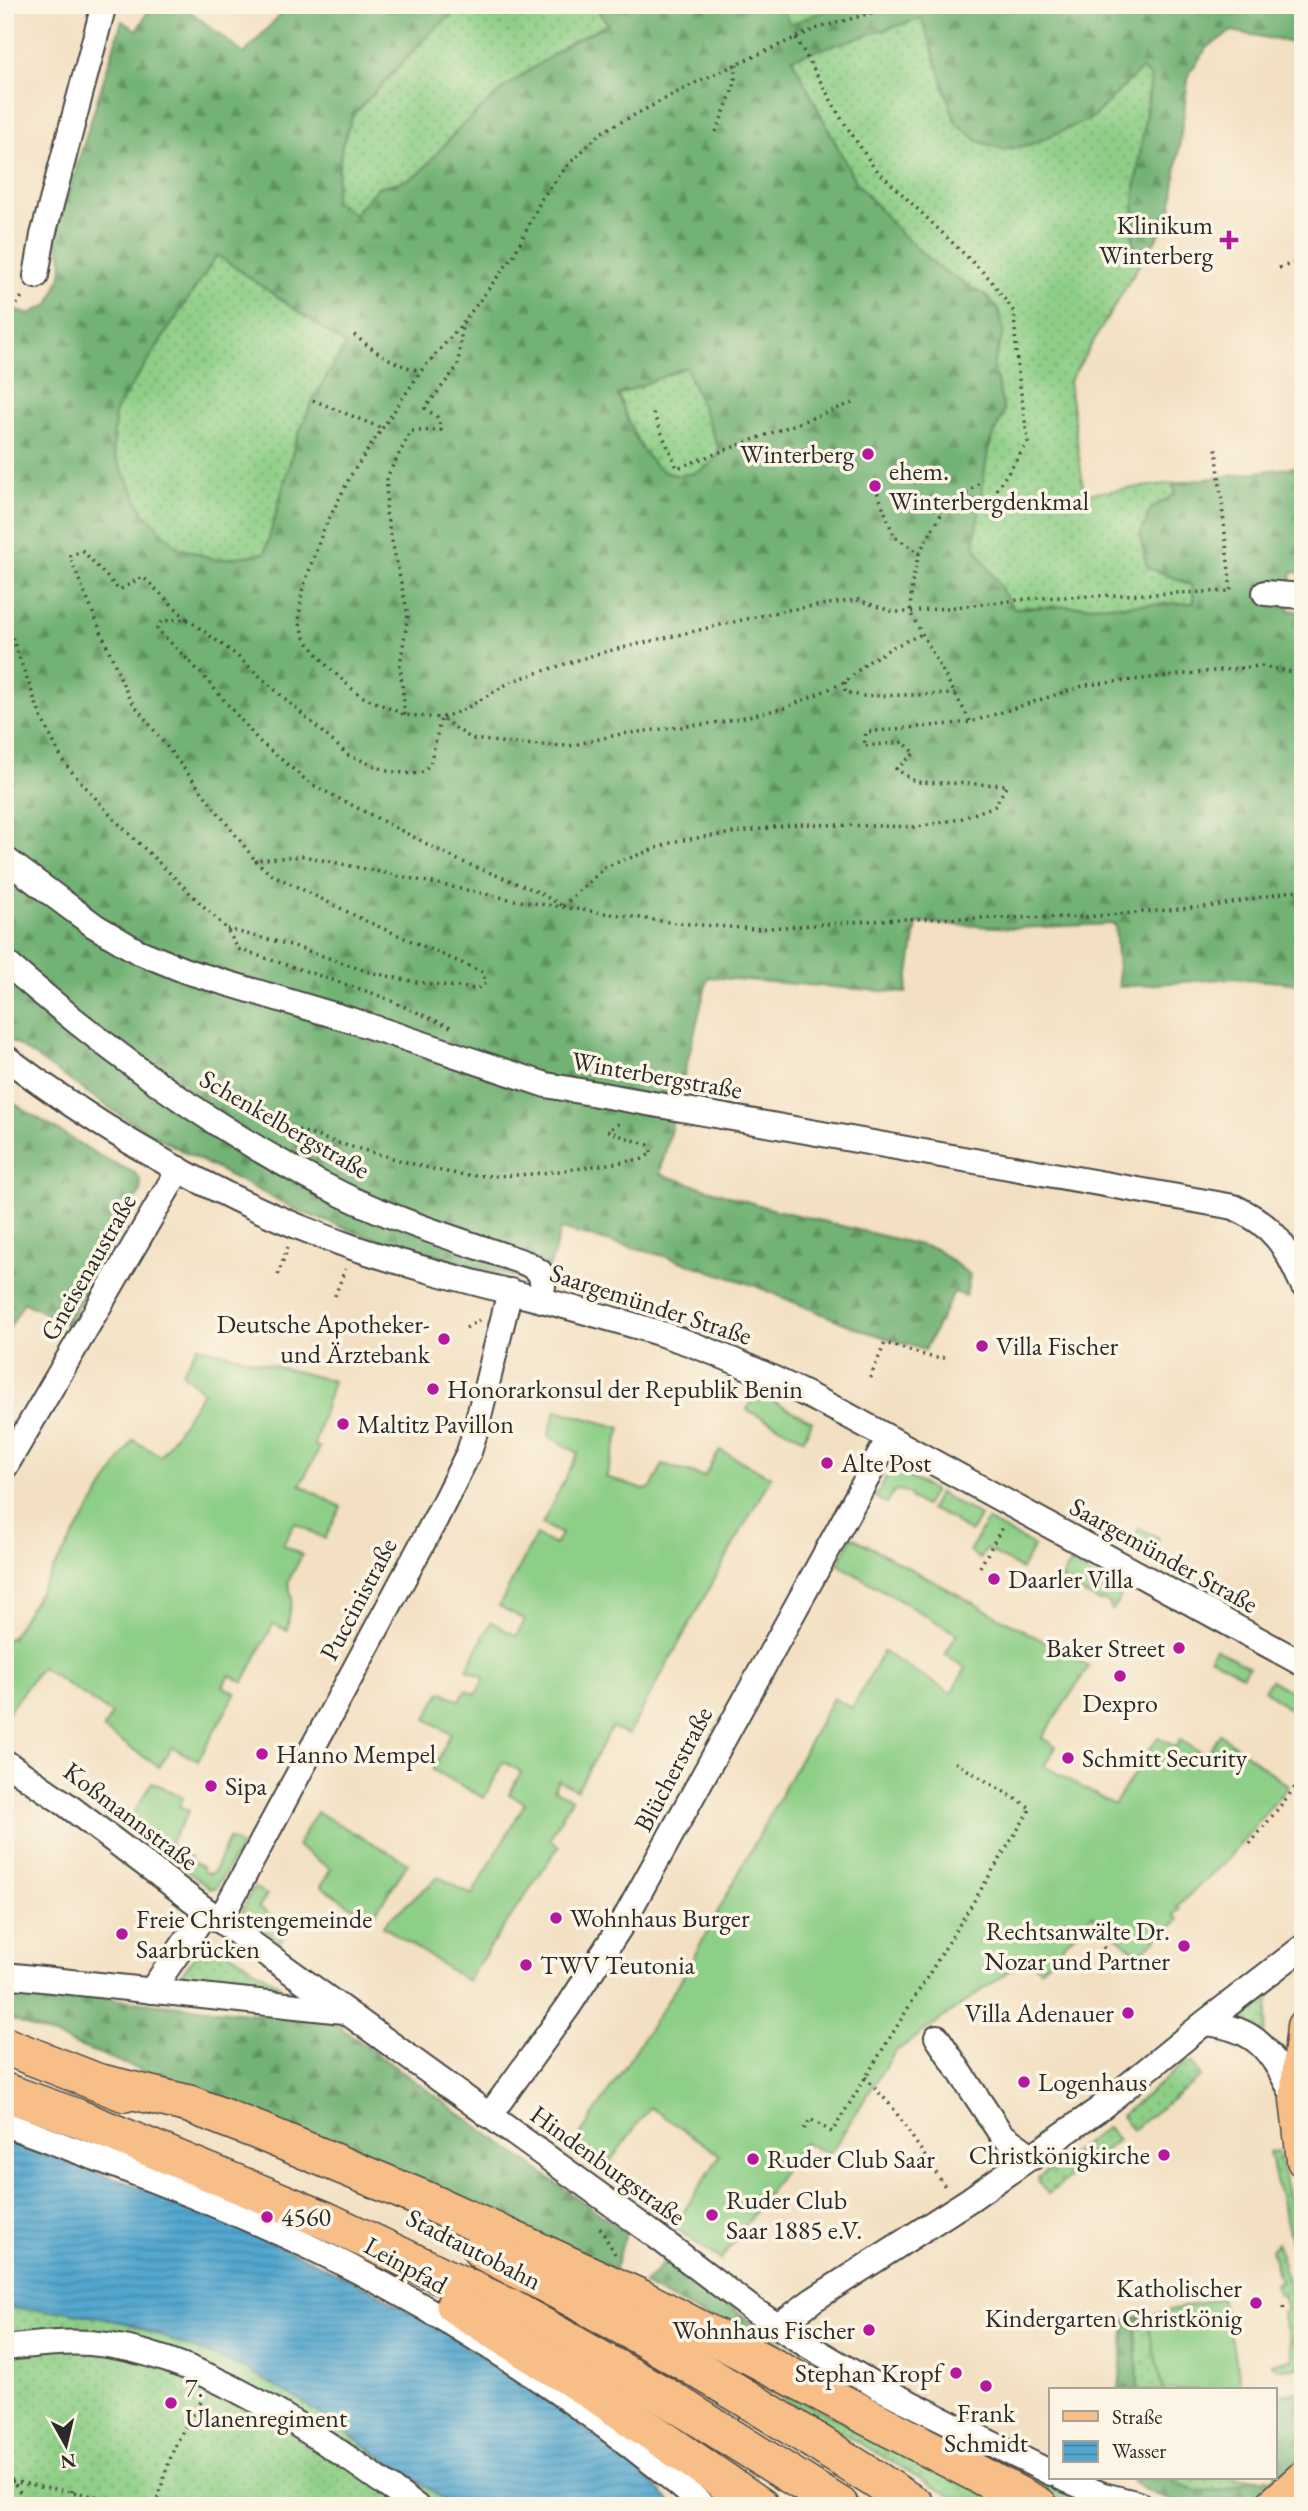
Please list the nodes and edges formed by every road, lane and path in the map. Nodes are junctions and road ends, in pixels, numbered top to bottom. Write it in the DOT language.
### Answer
graph roads {
  1 [pos="100,5"];
  2 [pos="899,5"];
  3 [pos="796,37"];
  4 [pos="737,64"];
  5 [pos="716,132"];
  6 [pos="1303,260"];
  7 [pos="1279,268"];
  8 [pos="36,276"];
  9 [pos="5,322"];
  10 [pos="462,324"];
  11 [pos="354,335"];
  12 [pos="421,371"];
  13 [pos="313,400"];
  14 [pos="855,402"];
  15 [pos="653,413"];
  16 [pos="381,428"];
  17 [pos="1216,447"];
  18 [pos="979,483"];
  19 [pos="875,486"];
  20 [pos="995,492"];
  21 [pos="919,554"];
  22 [pos="1265,593"];
  23 [pos="1303,596"];
  24 [pos="910,612"];
  25 [pos="5,618"];
  26 [pos="187,619"];
  27 [pos="922,634"];
  28 [pos="1303,674"];
  29 [pos="845,682"];
  30 [pos="955,694"];
  31 [pos="405,715"];
  32 [pos="440,718"];
  33 [pos="971,722"];
  34 [pos="5,859"];
  35 [pos="255,860"];
  36 [pos="1303,888"];
  37 [pos="562,906"];
  38 [pos="227,929"];
  39 [pos="5,962"];
  40 [pos="5,1057"];
  41 [pos="467,1061"];
  42 [pos="163,1088"];
  43 [pos="651,1104"];
  44 [pos="179,1168"];
  45 [pos="295,1225"];
  46 [pos="353,1247"];
  47 [pos="278,1275"];
  48 [pos="1303,1285"];
  49 [pos="510,1292"];
  50 [pos="335,1296"];
  51 [pos="540,1299"];
  52 [pos="947,1353"];
  53 [pos="870,1378"];
  54 [pos="889,1438"];
  55 [pos="5,1467"];
  56 [pos="1002,1528"];
  57 [pos="980,1567"];
  58 [pos="1303,1664"];
  59 [pos="951,1760"];
  60 [pos="5,1762"];
  61 [pos="1303,1777"];
  62 [pos="1250,1844"];
  63 [pos="214,1915"];
  64 [pos="1103,1947"];
  65 [pos="1303,1947"];
  66 [pos="1129,1958"];
  67 [pos="5,1975"];
  68 [pos="151,1991"];
  69 [pos="344,2011"];
  70 [pos="1206,2023"];
  71 [pos="1303,2026"];
  72 [pos="937,2037"];
  73 [pos="5,2046"];
  74 [pos="865,2077"];
  75 [pos="101,2083"];
  76 [pos="5,2092"];
  77 [pos="1296,2100"];
  78 [pos="489,2116"];
  79 [pos="5,2124"];
  80 [pos="804,2129"];
  81 [pos="1033,2157"];
  82 [pos="1303,2161"];
  83 [pos="957,2207"];
  84 [pos="325,2220"];
  85 [pos="600,2228"];
  86 [pos="620,2263"];
  87 [pos="778,2326"];
  88 [pos="5,2348"];
  89 [pos="216,2380"];
  90 [pos="1049,2472"];
  91 [pos="5,2477"];
  92 [pos="1072,2480"];
  93 [pos="1303,2480"];
  94 [pos="13,2481"];
  95 [pos="1106,2487"];
  96 [pos="72,2490"];
  97 [pos="1139,2504"];
  98 [pos="29,2506"];
  99 [pos="70,2506"];
  100 [pos="154,2506"];
  101 [pos="416,2506"];
  102 [pos="704,2506"];
  103 [pos="760,2506"];
  104 [pos="840,2506"];
  105 [pos="916,2506"];
  106 [pos="1039,2506"];
  107 [pos="1274,2506"];
  1 -- 8 [label="street"];
  2 -- 3 [label="path"];
  3 -- 4 [label="path"];
  3 -- 20 [label="path"];
  4 -- 5 [label="path"];
  4 -- 10 [label="path"];
  6 -- 7 [label="path"];
  8 -- 9 [label="path"];
  10 -- 12 [label="path"];
  10 -- 31 [label="path"];
  11 -- 12 [label="path"];
  12 -- 16 [label="path"];
  13 -- 16 [label="path"];
  14 -- 15 [label="path"];
  16 -- 31 [label="path"];
  17 -- 24 [label="path"];
  18 -- 21 [label="path"];
  19 -- 21 [label="path"];
  21 -- 24 [label="path"];
  22 -- 23 [label="street"];
  24 -- 27 [label="path"];
  24 -- 32 [label="path"];
  25 -- 38 [label="path"];
  26 -- 32 [label="path"];
  26 -- 35 [label="path"];
  26 -- 37 [label="path"];
  27 -- 29 [label="path"];
  27 -- 30 [label="path"];
  28 -- 33 [label="path"];
  29 -- 30 [label="path"];
  29 -- 32 [label="path"];
  30 -- 33 [label="path"];
  31 -- 32 [label="path"];
  33 -- 37 [label="path"];
  34 -- 41 [label="street, Winterbergstraße"];
  35 -- 37 [label="path"];
  35 -- 38 [label="path"];
  36 -- 37 [label="path"];
  38 -- 41 [label="path"];
  39 -- 42 [label="street, Schenkelbergstraße"];
  40 -- 44 [label="street, Saargemünder Straße"];
  41 -- 43 [label="street, Winterbergstraße"];
  42 -- 43 [label="path"];
  42 -- 51 [label="street, Schenkelbergstraße"];
  43 -- 48 [label="street, Winterbergstraße"];
  44 -- 45 [label="street, Saargemünder Straße"];
  44 -- 55 [label="street, Gneisenaustraße"];
  45 -- 46 [label="street, Saargemünder Straße"];
  45 -- 47 [label="path"];
  46 -- 49 [label="street, Saargemünder Straße"];
  46 -- 50 [label="path"];
  49 -- 51 [label="street, Saargemünder Straße"];
  49 -- 63 [label="street, Puccinistraße"];
  51 -- 54 [label="street, Saargemünder Straße"];
  52 -- 53 [label="path"];
  54 -- 58 [label="street, Saargemünder Straße"];
  54 -- 78 [label="street, Blücherstraße"];
  56 -- 57 [label="path"];
  59 -- 74 [label="path"];
  60 -- 63 [label="street, Koßmannstraße"];
  61 -- 62 [label="path"];
  63 -- 68 [label="street, Puccinistraße"];
  63 -- 69 [label="street, Hindenburgstraße"];
  64 -- 66 [label="path"];
  65 -- 70 [label="street"];
  67 -- 68 [label="street"];
  68 -- 69 [label="street"];
  69 -- 78 [label="street, Hindenburgstraße"];
  70 -- 77 [label="street"];
  70 -- 81 [label="street"];
  71 -- 77 [label="main road"];
  72 -- 81 [label="street"];
  73 -- 75 [label="highway, Stadtautobahn"];
  74 -- 80 [label="path"];
  74 -- 83 [label="path"];
  75 -- 105 [label="highway, Stadtautobahn"];
  75 -- 106 [label="highway"];
  76 -- 84 [label="highway, Stadtautobahn"];
  77 -- 82 [label="main road"];
  78 -- 87 [label="street, Hindenburgstraße"];
  79 -- 102 [label="street, Leinpfad"];
  81 -- 83 [label="street"];
  83 -- 87 [label="street"];
  84 -- 103 [label="highway"];
  84 -- 104 [label="highway, Stadtautobahn"];
  85 -- 86 [label="path"];
  87 -- 90 [label="street, Hindenburgstraße"];
  88 -- 89 [label="street"];
  89 -- 100 [label="path"];
  89 -- 101 [label="street"];
  91 -- 94 [label="path"];
  92 -- 95 [label="street"];
  93 -- 107 [label="highway"];
  94 -- 96 [label="path"];
  94 -- 98 [label="path"];
  95 -- 97 [label="street"];
  96 -- 99 [label="path"];
  96 -- 100 [label="path"];
}
